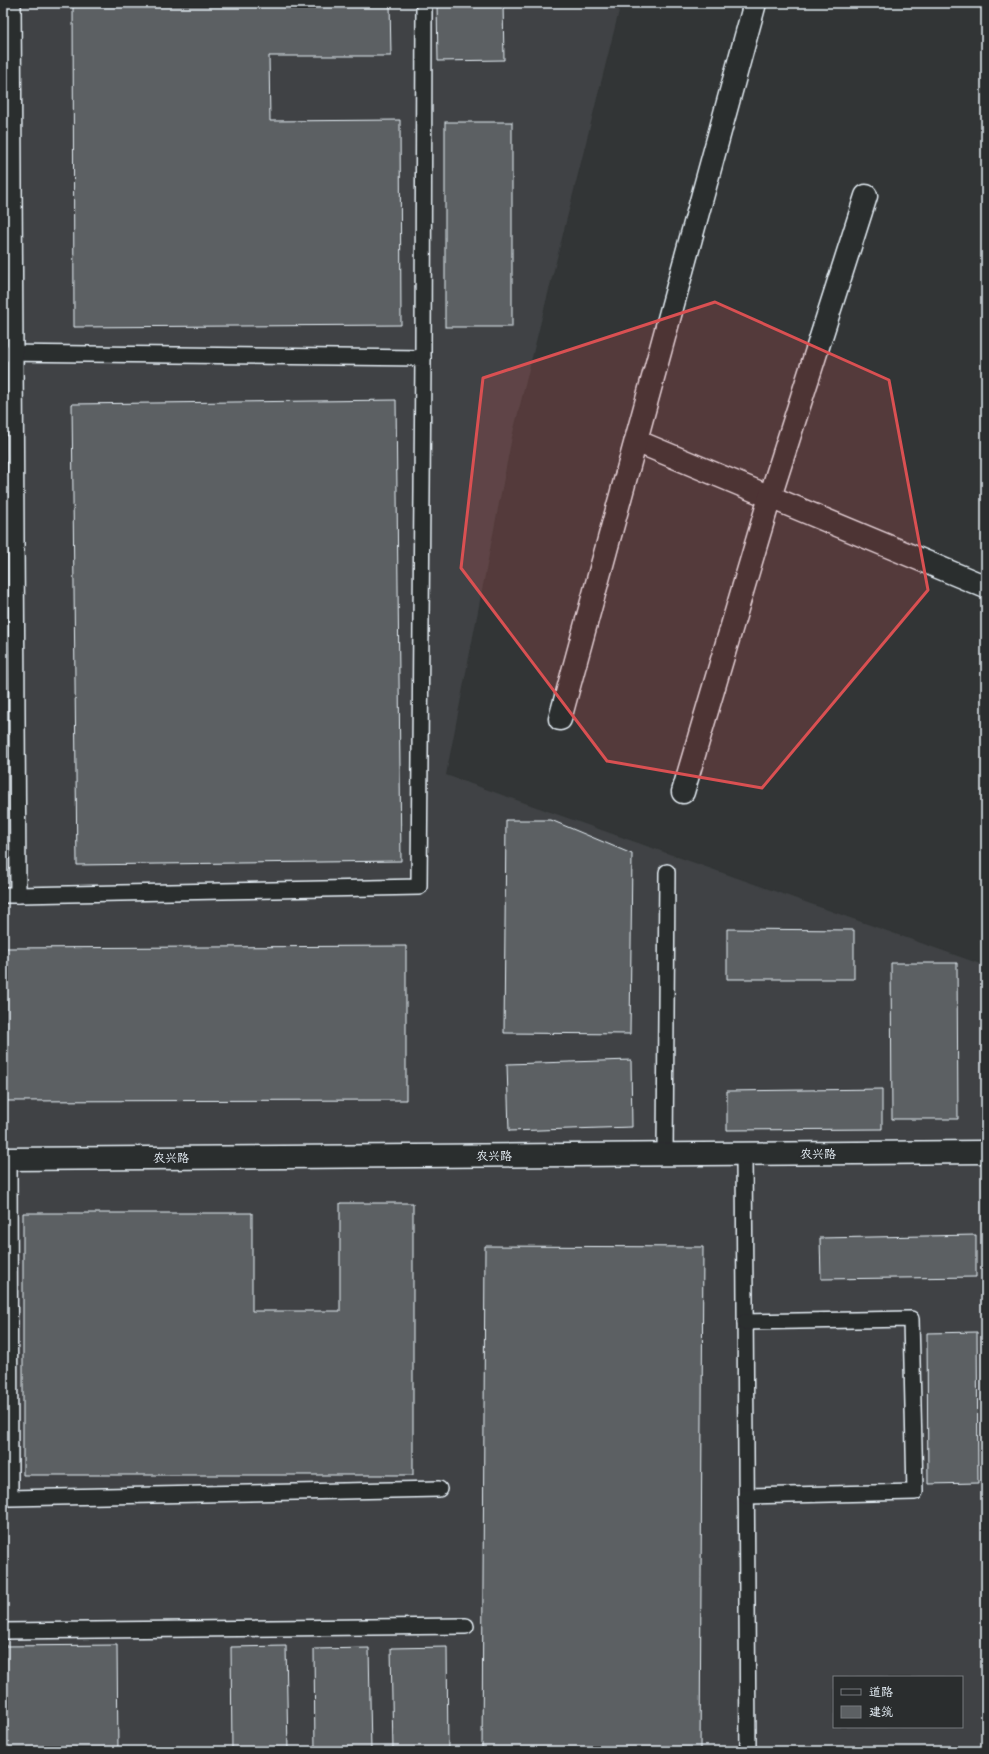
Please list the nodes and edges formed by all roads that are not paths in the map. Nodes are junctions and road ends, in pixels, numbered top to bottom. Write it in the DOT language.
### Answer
graph roads {
  1 [pos="13,3"];
  2 [pos="424,3"];
  3 [pos="755,3"];
  4 [pos="866,196"];
  5 [pos="9,353"];
  6 [pos="423,358"];
  7 [pos="636,441"];
  8 [pos="770,497"];
  9 [pos="986,587"];
  10 [pos="560,719"];
  11 [pos="683,792"];
  12 [pos="666,872"];
  13 [pos="3,895"];
  14 [pos="18,895"];
  15 [pos="986,1152"];
  16 [pos="744,1153"];
  17 [pos="665,1154"];
  18 [pos="6,1158"];
  19 [pos="745,1322"];
  20 [pos="438,1489"];
  21 [pos="746,1496"];
  22 [pos="466,1626"];
  23 [pos="3,1631"];
  24 [pos="748,1751"];
  1 -- 5 [label="lane"];
  2 -- 6 [label="lane"];
  3 -- 7 [label="street"];
  4 -- 8 [label="street"];
  5 -- 6 [label="lane"];
  5 -- 14 [label="lane"];
  6 -- 14 [label="lane"];
  7 -- 8 [label="street"];
  7 -- 10 [label="street"];
  8 -- 9 [label="street"];
  8 -- 11 [label="street"];
  12 -- 17 [label="lane"];
  13 -- 14 [label="lane"];
  15 -- 16 [label="street, 农兴路"];
  16 -- 17 [label="street, 农兴路"];
  16 -- 19 [label="lane"];
  17 -- 18 [label="street, 农兴路"];
  18 -- 20 [label="lane"];
  19 -- 21 [label="lane"];
  19 -- 21 [label="lane"];
  21 -- 24 [label="lane"];
  22 -- 23 [label="lane"];
}
